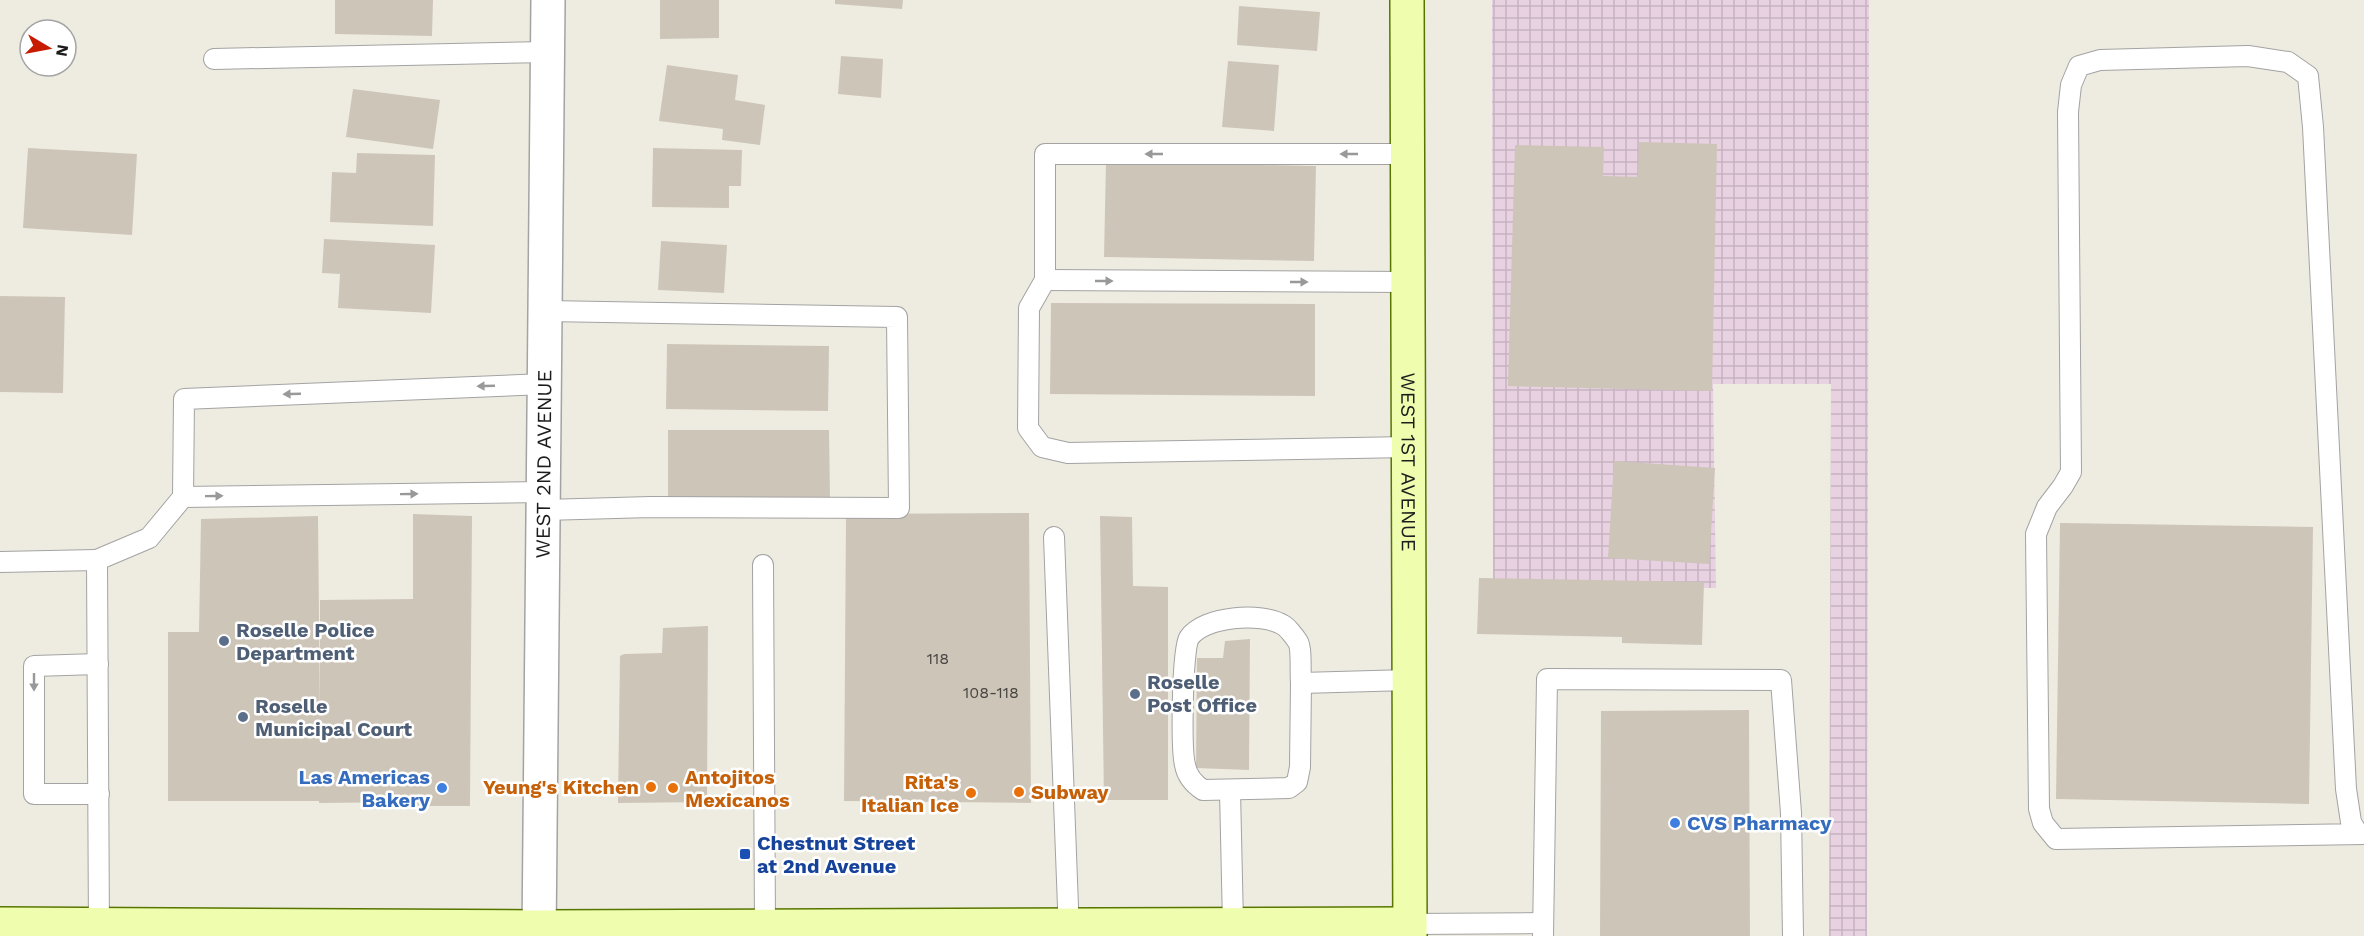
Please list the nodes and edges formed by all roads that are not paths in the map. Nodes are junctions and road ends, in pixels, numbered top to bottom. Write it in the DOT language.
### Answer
graph roads {
  1 [pos="548,0"];
  2 [pos="1407,0"];
  3 [pos="548,52"];
  4 [pos="214,59"];
  5 [pos="1408,154"];
  6 [pos="1045,280"];
  7 [pos="1408,282"];
  8 [pos="546,311"];
  9 [pos="545,384"];
  10 [pos="1409,447"];
  11 [pos="183,497"];
  12 [pos="544,501"];
  13 [pos="1054,537"];
  14 [pos="97,560"];
  15 [pos="0,562"];
  16 [pos="763,565"];
  17 [pos="98,664"];
  18 [pos="1409,680"];
  19 [pos="1301,682"];
  20 [pos="1230,791"];
  21 [pos="99,794"];
  22 [pos="2361,834"];
  23 [pos="0,924"];
  24 [pos="1233,924"];
  25 [pos="765,926"];
  26 [pos="1543,929"];
  27 [pos="99,930"];
  28 [pos="1069,930"];
  29 [pos="1410,930"];
  30 [pos="539,931"];
  31 [pos="1794,936"];
  1 -- 3 [label="street, WEST 2ND AVENUE"];
  2 -- 5 [label="street, WEST 1ST AVENUE"];
  3 -- 4 [label="lane"];
  3 -- 8 [label="street, WEST 2ND AVENUE"];
  5 -- 6 [label="lane, one-way"];
  5 -- 7 [label="street, WEST 1ST AVENUE"];
  6 -- 7 [label="lane, one-way"];
  6 -- 10 [label="lane"];
  7 -- 10 [label="street, WEST 1ST AVENUE"];
  8 -- 9 [label="street, WEST 2ND AVENUE"];
  8 -- 12 [label="lane"];
  9 -- 11 [label="lane, one-way"];
  9 -- 12 [label="street, WEST 2ND AVENUE"];
  10 -- 18 [label="street, WEST 1ST AVENUE"];
  11 -- 12 [label="lane, one-way"];
  11 -- 14 [label="lane"];
  12 -- 30 [label="street, WEST 2ND AVENUE"];
  13 -- 28 [label="lane"];
  14 -- 15 [label="lane"];
  14 -- 17 [label="lane"];
  16 -- 25 [label="lane"];
  17 -- 21 [label="lane"];
  17 -- 21 [label="lane, one-way"];
  18 -- 19 [label="lane"];
  18 -- 29 [label="street, WEST 1ST AVENUE"];
  19 -- 20 [label="lane"];
  19 -- 20 [label="lane"];
  20 -- 24 [label="lane"];
  21 -- 27 [label="lane"];
  22 -- 22 [label="lane"];
  23 -- 27 [label="street"];
  24 -- 28 [label="street"];
  24 -- 29 [label="street"];
  25 -- 28 [label="street"];
  25 -- 30 [label="street"];
  26 -- 29 [label="lane"];
  26 -- 31 [label="lane"];
  27 -- 30 [label="street"];
}
